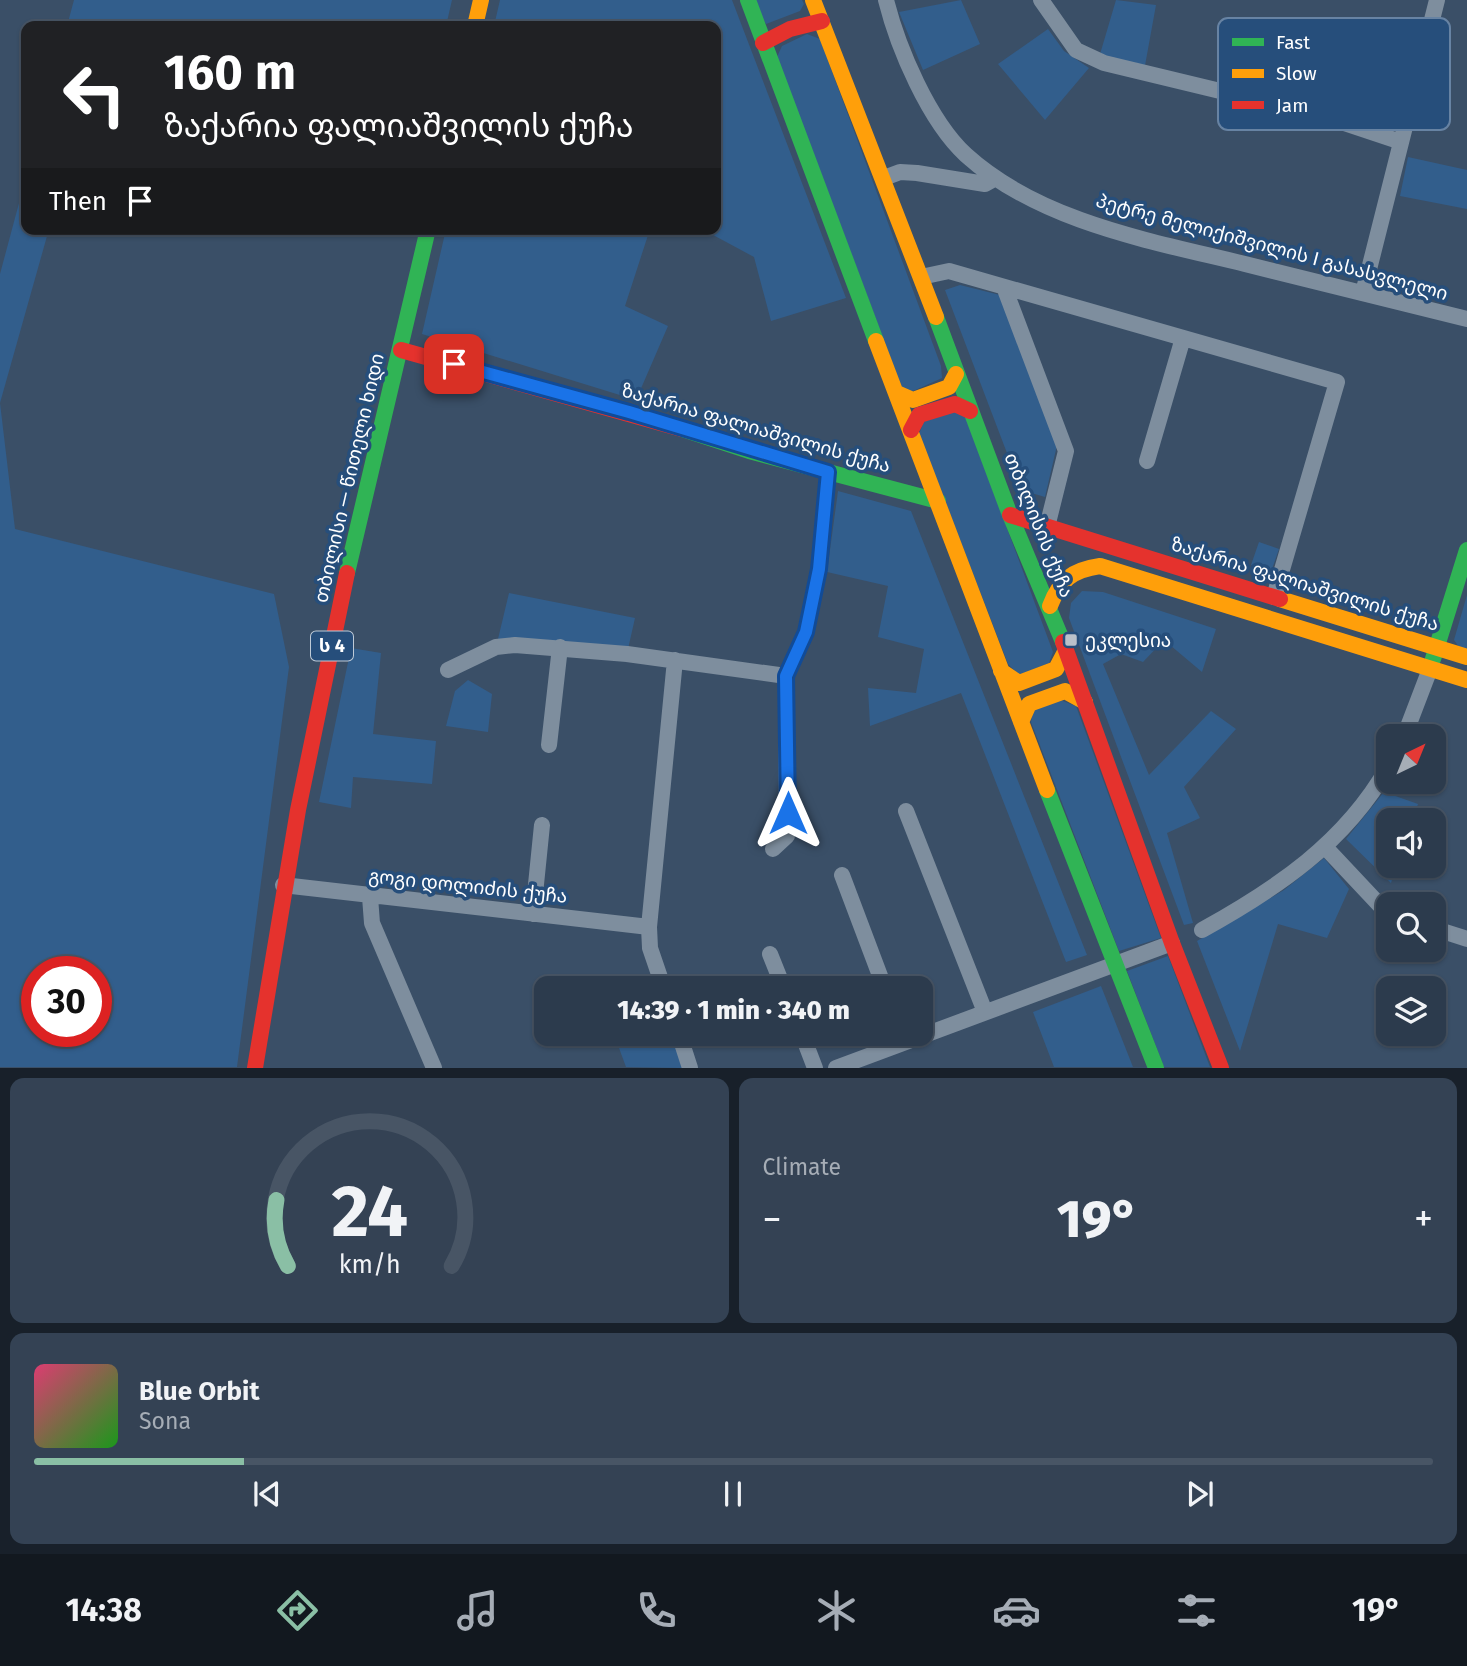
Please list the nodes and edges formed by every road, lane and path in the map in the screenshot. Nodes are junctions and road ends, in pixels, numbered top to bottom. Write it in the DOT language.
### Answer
graph roads {
  1 [pos="481,0"];
  2 [pos="748,0"];
  3 [pos="812,0"];
  4 [pos="886,0"];
  5 [pos="1041,0"];
  6 [pos="1437,0"];
  7 [pos="1432,18"];
  8 [pos="476,21"];
  9 [pos="822,21"];
  10 [pos="756,23"];
  11 [pos="763,43"];
  12 [pos="1218,90"];
  13 [pos="1365,130"];
  14 [pos="1404,130"];
  15 [pos="1401,142"];
  16 [pos="884,178"];
  17 [pos="995,179"];
  18 [pos="427,235"];
  19 [pos="921,277"];
  20 [pos="1004,287"];
  21 [pos="1363,293"];
  22 [pos="1467,319"];
  23 [pos="1183,338"];
  24 [pos="401,350"];
  25 [pos="956,374"];
  26 [pos="897,393"];
  27 [pos="970,411"];
  28 [pos="911,430"];
  29 [pos="1147,461"];
  30 [pos="828,472"];
  31 [pos="938,501"];
  32 [pos="1010,515"];
  33 [pos="1047,527"];
  34 [pos="1467,550"];
  35 [pos="1273,597"];
  36 [pos="1050,606"];
  37 [pos="560,647"];
  38 [pos="1437,647"];
  39 [pos="1066,650"];
  40 [pos="1467,657"];
  41 [pos="675,660"];
  42 [pos="1430,669"];
  43 [pos="448,670"];
  44 [pos="1001,671"];
  45 [pos="786,676"];
  46 [pos="1467,680"];
  47 [pos="1084,702"];
  48 [pos="1021,722"];
  49 [pos="1409,724"];
  50 [pos="549,745"];
  51 [pos="1376,783"];
  52 [pos="906,811"];
  53 [pos="542,825"];
  54 [pos="1326,848"];
  55 [pos="773,849"];
  56 [pos="842,875"];
  57 [pos="283,886"];
  58 [pos="370,897"];
  59 [pos="1376,901"];
  60 [pos="533,914"];
  61 [pos="649,927"];
  62 [pos="1202,930"];
  63 [pos="1446,932"];
  64 [pos="1467,939"];
  65 [pos="1172,943"];
  66 [pos="770,954"];
  67 [pos="1116,962"];
  68 [pos="660,976"];
  69 [pos="779,976"];
  70 [pos="881,976"];
  71 [pos="985,1012"];
  72 [pos="933,1029"];
  73 [pos="683,1046"];
  74 [pos="807,1046"];
  75 [pos="886,1046"];
  76 [pos="255,1068"];
  77 [pos="434,1068"];
  78 [pos="690,1068"];
  79 [pos="815,1068"];
  80 [pos="836,1068"];
  81 [pos="1156,1068"];
  82 [pos="1222,1068"];
  1 -- 8 [label="main road"];
  2 -- 10 [label="main road"];
  3 -- 9 [label="main road, თბილისის ქუჩა"];
  3 -- 10 [label="main road"];
  4 -- 17 [label="street, პეტრე მელიქიშვილის I გასასვლელი"];
  5 -- 12 [label="street"];
  6 -- 7 [label="street"];
  9 -- 11 [label="main road"];
  9 -- 16 [label="main road, თბილისის ქუჩა"];
  10 -- 11 [label="main road"];
  11 -- 26 [label="main road"];
  13 -- 15 [label="street"];
  14 -- 15 [label="street"];
  15 -- 21 [label="street"];
  16 -- 17 [label="street"];
  16 -- 19 [label="main road, თბილისის ქუჩა"];
  17 -- 21 [label="street, პეტრე მელიქიშვილის I გასასვლელი"];
  18 -- 24 [label="main road, თბილისი — წითელი ხიდი / ს 4"];
  19 -- 20 [label="street"];
  19 -- 25 [label="main road, თბილისის ქუჩა"];
  20 -- 23 [label="street"];
  20 -- 33 [label="street"];
  21 -- 22 [label="street, პეტრე მელიქიშვილის I გასასვლელი"];
  23 -- 29 [label="street"];
  23 -- 35 [label="street"];
  24 -- 30 [label="main road, ზაქარია ფალიაშვილის ქუჩა"];
  24 -- 57 [label="main road, თბილისი — წითელი ხიდი / ს 4"];
  25 -- 26 [label="main road"];
  25 -- 27 [label="main road, თბილისის ქუჩა"];
  26 -- 28 [label="main road"];
  27 -- 28 [label="main road"];
  27 -- 32 [label="main road, თბილისის ქუჩა"];
  28 -- 31 [label="main road"];
  30 -- 31 [label="main road, ზაქარია ფალიაშვილის ქუჩა"];
  30 -- 45 [label="street"];
  31 -- 44 [label="main road"];
  32 -- 33 [label="main road, ზაქარია ფალიაშვილის ქუჩა"];
  32 -- 36 [label="main road, თბილისის ქუჩა"];
  33 -- 35 [label="main road, ზაქარია ფალიაშვილის ქუჩა"];
  34 -- 38 [label="main road"];
  35 -- 38 [label="main road, ზაქარია ფალიაშვილის ქუჩა"];
  36 -- 39 [label="main road, თბილისის ქუჩა"];
  36 -- 42 [label="main road"];
  37 -- 41 [label="street"];
  37 -- 43 [label="street"];
  37 -- 50 [label="street"];
  38 -- 40 [label="main road, ზაქარია ფალიაშვილის ქუჩა"];
  38 -- 42 [label="main road"];
  39 -- 44 [label="main road"];
  39 -- 47 [label="main road, თბილისის ქუჩა"];
  41 -- 45 [label="street"];
  41 -- 61 [label="street"];
  42 -- 46 [label="main road"];
  42 -- 49 [label="street"];
  44 -- 48 [label="main road"];
  45 -- 55 [label="street"];
  47 -- 48 [label="main road"];
  47 -- 65 [label="main road, თბილისის ქუჩა"];
  48 -- 67 [label="main road"];
  51 -- 54 [label="street"];
  52 -- 71 [label="street"];
  53 -- 60 [label="street"];
  54 -- 59 [label="street"];
  54 -- 62 [label="street"];
  56 -- 70 [label="street"];
  57 -- 58 [label="street, გოგი დოლიძის ქუჩა"];
  57 -- 76 [label="main road, თბილისი — წითელი ხიდი / ს 4"];
  58 -- 60 [label="street, გოგი დოლიძის ქუჩა"];
  58 -- 77 [label="street"];
  60 -- 61 [label="street, გოგი დოლიძის ქუჩა"];
  61 -- 68 [label="street"];
  63 -- 64 [label="street"];
  65 -- 67 [label="street"];
  65 -- 82 [label="main road, თბილისის ქუჩა"];
  66 -- 69 [label="street"];
  67 -- 71 [label="street"];
  67 -- 81 [label="main road"];
  71 -- 72 [label="street"];
  73 -- 78 [label="street"];
  74 -- 79 [label="street"];
  75 -- 80 [label="street"];
}
